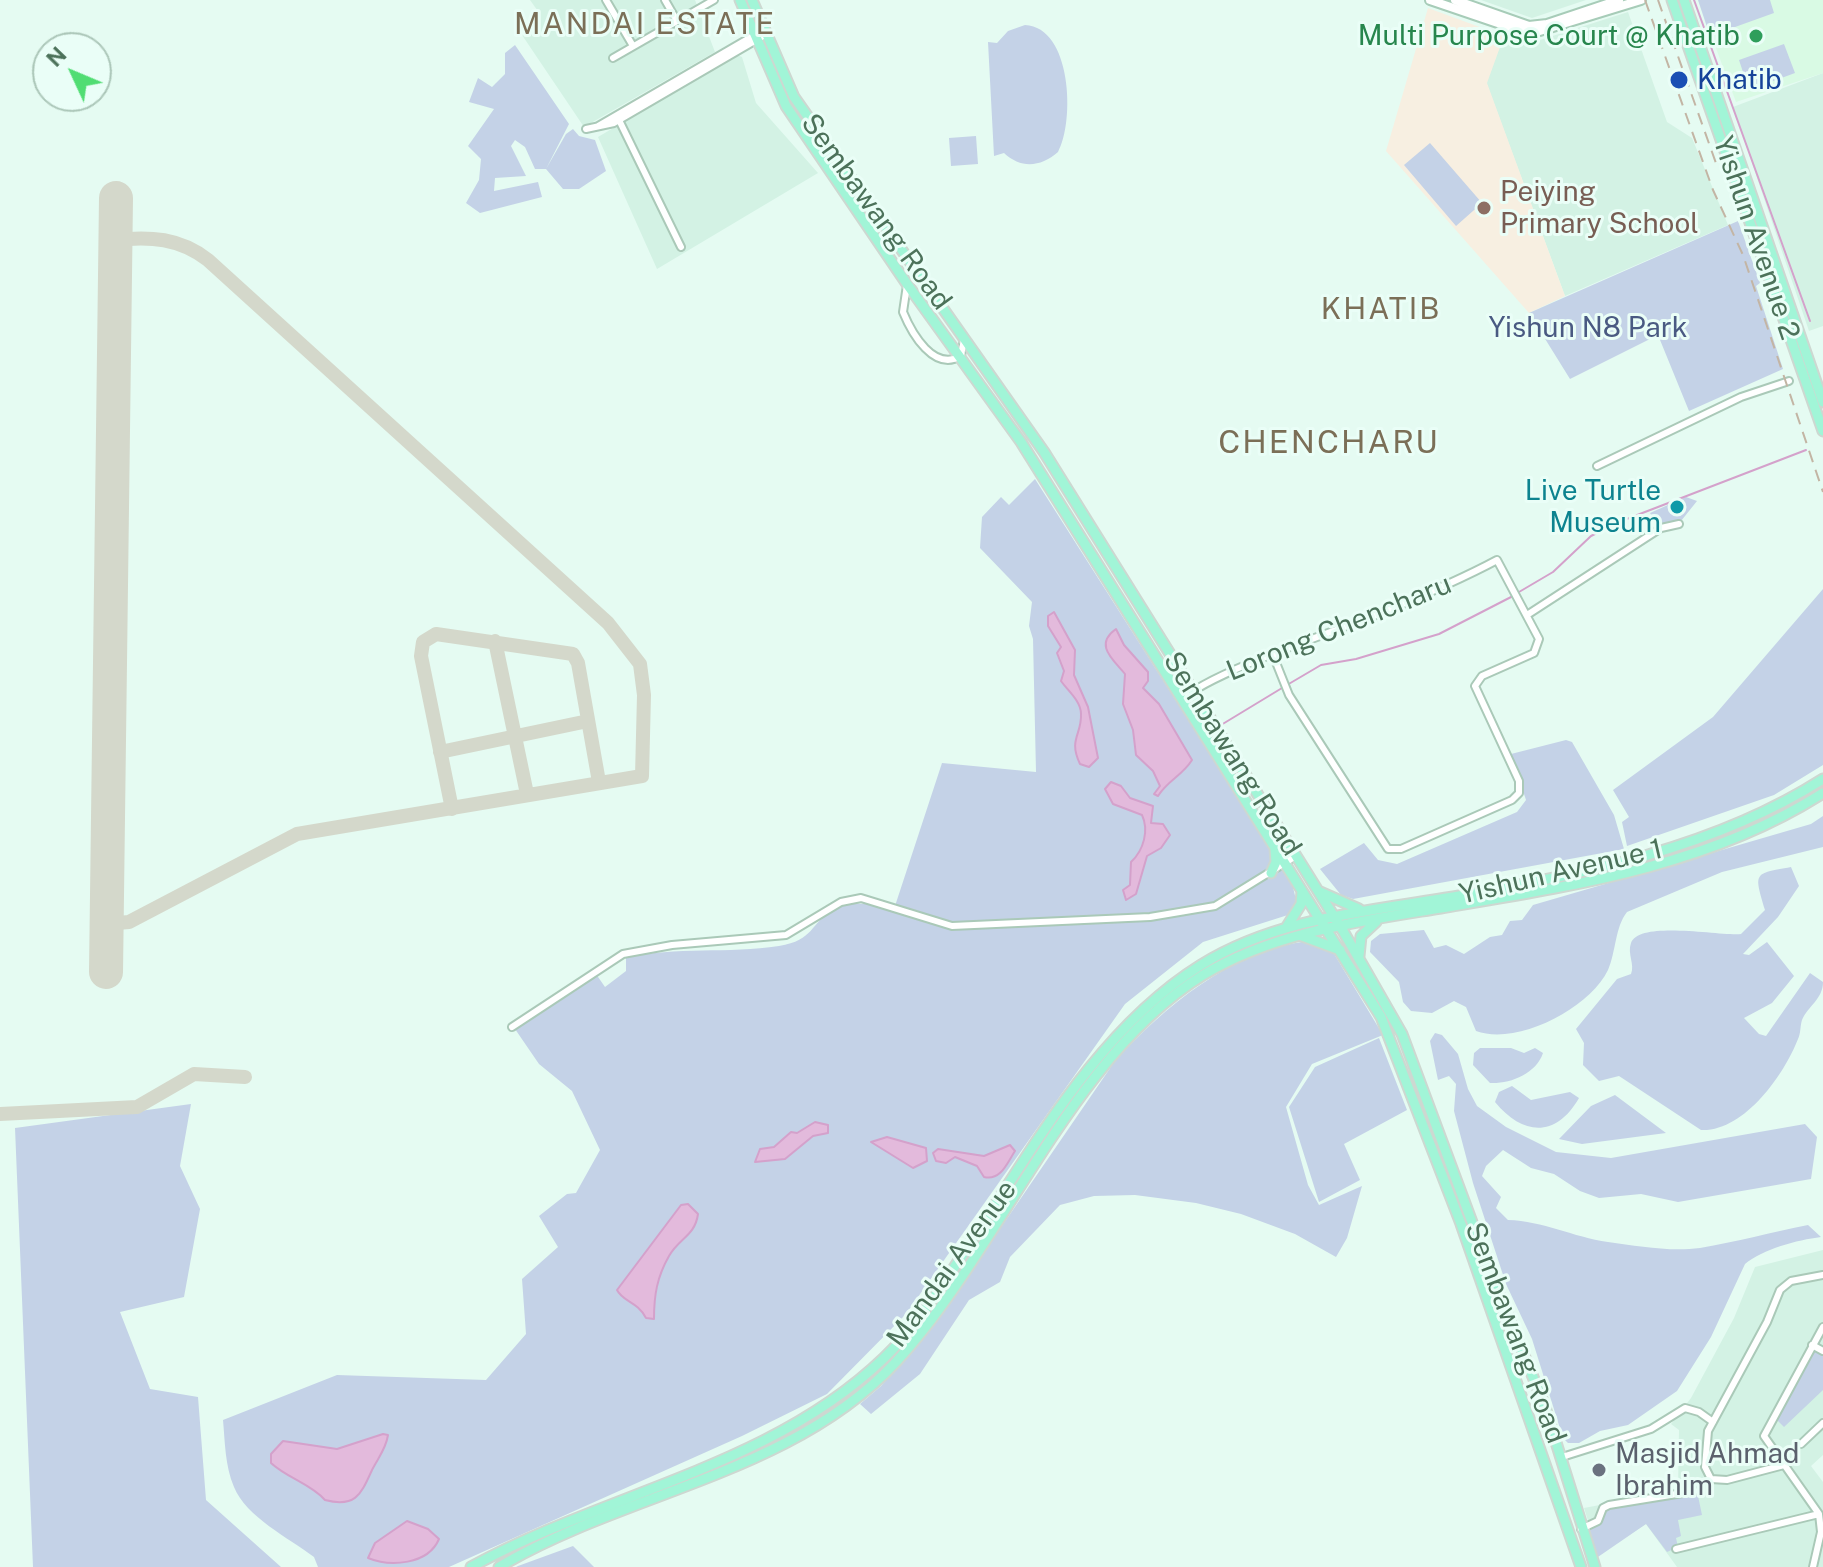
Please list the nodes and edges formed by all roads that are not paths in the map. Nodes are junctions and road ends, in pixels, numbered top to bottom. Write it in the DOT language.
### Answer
graph roads {
  1 [pos="606,0"];
  2 [pos="665,0"];
  3 [pos="714,0"];
  4 [pos="740,0"];
  5 [pos="752,0"];
  6 [pos="1430,0"];
  7 [pos="1455,0"];
  8 [pos="1619,0"];
  9 [pos="1641,0"];
  10 [pos="1672,0"];
  11 [pos="1684,0"];
  12 [pos="677,21"];
  13 [pos="759,35"];
  14 [pos="633,46"];
  15 [pos="741,46"];
  16 [pos="613,58"];
  17 [pos="619,120"];
  18 [pos="1756,218"];
  19 [pos="681,247"];
  20 [pos="907,284"];
  21 [pos="965,336"];
  22 [pos="961,356"];
  23 [pos="1789,381"];
  24 [pos="1823,402"];
  25 [pos="1823,431"];
  26 [pos="1597,466"];
  27 [pos="1679,524"];
  28 [pos="1527,615"];
  29 [pos="1273,655"];
  30 [pos="1191,689"];
  31 [pos="1183,700"];
  32 [pos="1823,779"];
  33 [pos="1823,793"];
  34 [pos="1274,846"];
  35 [pos="1296,856"];
  36 [pos="1285,863"];
  37 [pos="1271,873"];
  38 [pos="1301,888"];
  39 [pos="1316,890"];
  40 [pos="1366,911"];
  41 [pos="1333,916"];
  42 [pos="1388,917"];
  43 [pos="1321,919"];
  44 [pos="1340,926"];
  45 [pos="1286,928"];
  46 [pos="1327,928"];
  47 [pos="1300,936"];
  48 [pos="1343,952"];
  49 [pos="1359,956"];
  50 [pos="512,1027"];
  51 [pos="1823,1275"];
  52 [pos="1823,1327"];
  53 [pos="1812,1345"];
  54 [pos="1823,1351"];
  55 [pos="1540,1390"];
  56 [pos="1521,1394"];
  57 [pos="1544,1404"];
  58 [pos="1528,1413"];
  59 [pos="1713,1422"];
  60 [pos="1823,1423"];
  61 [pos="1801,1444"];
  62 [pos="1562,1457"];
  63 [pos="1784,1465"];
  64 [pos="1695,1491"];
  65 [pos="1819,1514"];
  66 [pos="1581,1529"];
  67 [pos="1676,1549"];
  68 [pos="1813,1566"];
  69 [pos="471,1567"];
  70 [pos="499,1567"];
  71 [pos="1581,1567"];
  72 [pos="1595,1567"];
  73 [pos="1804,1567"];
  1 -- 14 [label="street"];
  2 -- 12 [label="street"];
  3 -- 12 [label="street"];
  4 -- 13 [label="main road, Sembawang Road"];
  5 -- 13 [label="main road, Sembawang Road"];
  6 -- 9 [label="main road"];
  7 -- 8 [label="main road"];
  10 -- 18 [label="main road, Yishun Avenue 2"];
  11 -- 18 [label="main road, Yishun Avenue 2"];
  12 -- 14 [label="street"];
  13 -- 15 [label="street"];
  13 -- 20 [label="main road, Sembawang Road"];
  13 -- 21 [label="main road, Sembawang Road"];
  14 -- 16 [label="street"];
  15 -- 17 [label="street"];
  15 -- 17 [label="street"];
  17 -- 19 [label="street"];
  18 -- 24 [label="main road, Yishun Avenue 2"];
  18 -- 25 [label="main road, Yishun Avenue 2"];
  20 -- 22 [label="main road, Sembawang Road"];
  20 -- 22 [label="street"];
  21 -- 22 [label="street"];
  21 -- 30 [label="main road, Sembawang Road"];
  22 -- 31 [label="main road, Sembawang Road"];
  23 -- 26 [label="street"];
  27 -- 28 [label="street"];
  28 -- 29 [label="street, Lorong Chencharu"];
  28 -- 29 [label="street"];
  29 -- 30 [label="street, Lorong Chencharu"];
  30 -- 31 [label="street, Lorong Chencharu"];
  30 -- 35 [label="main road, Sembawang Road"];
  31 -- 34 [label="main road, Sembawang Road"];
  32 -- 40 [label="main road, Yishun Avenue 1"];
  33 -- 42 [label="main road, Yishun Avenue 1"];
  34 -- 36 [label="main road, Sembawang Road"];
  34 -- 37 [label="main road"];
  35 -- 36 [label="street"];
  35 -- 39 [label="main road, Sembawang Road"];
  36 -- 37 [label="street"];
  36 -- 38 [label="main road, Sembawang Road"];
  37 -- 50 [label="street"];
  38 -- 43 [label="main road, Sembawang Road"];
  38 -- 45 [label="main road"];
  39 -- 40 [label="main road"];
  39 -- 41 [label="main road, Sembawang Road"];
  40 -- 41 [label="main road, Yishun Avenue 1"];
  41 -- 43 [label="main road, Mandai Avenue"];
  41 -- 44 [label="main road, Sembawang Road"];
  42 -- 44 [label="main road, Yishun Avenue 1"];
  42 -- 49 [label="main road"];
  43 -- 45 [label="main road, Mandai Avenue"];
  43 -- 46 [label="main road, Sembawang Road"];
  44 -- 46 [label="main road, Mandai Avenue"];
  44 -- 49 [label="main road, Sembawang Road"];
  45 -- 69 [label="main road, Mandai Avenue"];
  46 -- 47 [label="main road, Mandai Avenue"];
  46 -- 48 [label="main road, Sembawang Road"];
  47 -- 48 [label="main road"];
  47 -- 70 [label="main road, Mandai Avenue"];
  48 -- 56 [label="main road, Sembawang Road"];
  49 -- 55 [label="main road, Sembawang Road"];
  51 -- 59 [label="street"];
  52 -- 53 [label="street"];
  53 -- 54 [label="street"];
  53 -- 63 [label="street"];
  55 -- 56 [label="main road"];
  55 -- 57 [label="main road, Sembawang Road"];
  56 -- 58 [label="main road, Sembawang Road"];
  57 -- 58 [label="main road"];
  57 -- 62 [label="main road, Sembawang Road"];
  58 -- 71 [label="main road, Sembawang Road"];
  59 -- 62 [label="street"];
  59 -- 63 [label="street"];
  60 -- 61 [label="street"];
  62 -- 66 [label="main road, Sembawang Road"];
  63 -- 65 [label="street"];
  64 -- 66 [label="street"];
  65 -- 67 [label="street"];
  65 -- 68 [label="street"];
  66 -- 72 [label="main road, Sembawang Road"];
  68 -- 73 [label="street"];
}
